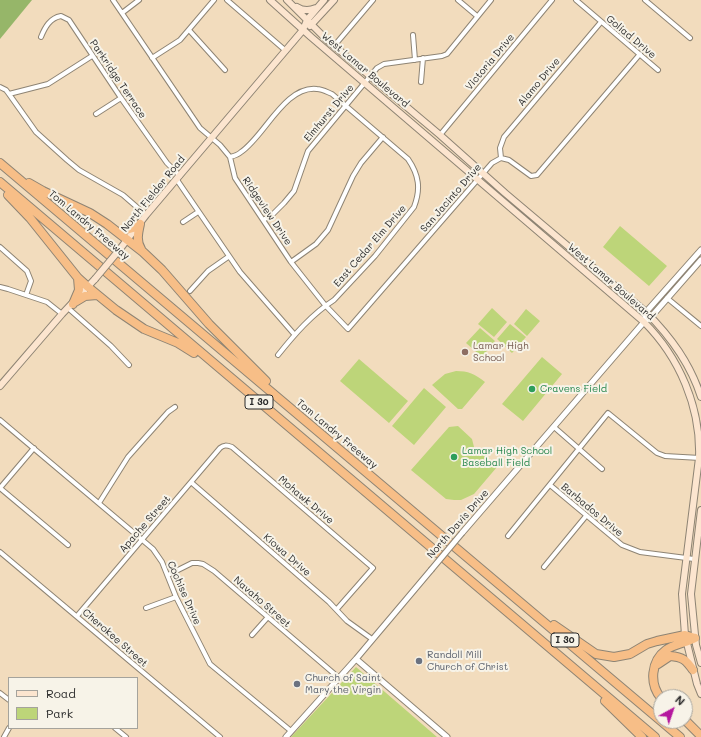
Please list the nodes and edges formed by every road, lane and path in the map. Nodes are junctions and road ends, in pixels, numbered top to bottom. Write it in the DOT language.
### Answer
graph roads {
  1 [pos="113,0"];
  2 [pos="139,0"];
  3 [pos="214,0"];
  4 [pos="227,0"];
  5 [pos="270,0"];
  6 [pos="287,0"];
  7 [pos="324,0"];
  8 [pos="334,0"];
  9 [pos="373,0"];
  10 [pos="458,0"];
  11 [pos="491,0"];
  12 [pos="552,0"];
  13 [pos="576,0"];
  14 [pos="645,0"];
  15 [pos="293,5"];
  16 [pos="318,7"];
  17 [pos="122,13"];
  18 [pos="476,16"];
  19 [pos="307,20"];
  20 [pos="601,22"];
  21 [pos="312,25"];
  22 [pos="189,30"];
  23 [pos="303,30"];
  24 [pos="413,35"];
  25 [pos="41,37"];
  26 [pos="690,38"];
  27 [pos="334,46"];
  28 [pos="286,51"];
  29 [pos="640,54"];
  30 [pos="92,56"];
  31 [pos="152,58"];
  32 [pos="423,58"];
  33 [pos="415,60"];
  34 [pos="225,70"];
  35 [pos="658,70"];
  36 [pos="371,76"];
  37 [pos="421,82"];
  38 [pos="365,83"];
  39 [pos="0,87"];
  40 [pos="9,94"];
  41 [pos="121,98"];
  42 [pos="346,105"];
  43 [pos="96,114"];
  44 [pos="440,134"];
  45 [pos="383,137"];
  46 [pos="212,138"];
  47 [pos="230,157"];
  48 [pos="501,158"];
  49 [pos="0,162"];
  50 [pos="484,173"];
  51 [pos="178,178"];
  52 [pos="478,180"];
  53 [pos="0,182"];
  54 [pos="0,187"];
  55 [pos="505,193"];
  56 [pos="500,199"];
  57 [pos="198,212"];
  58 [pos="146,215"];
  59 [pos="263,220"];
  60 [pos="183,222"];
  61 [pos="140,224"];
  62 [pos="119,232"];
  63 [pos="128,240"];
  64 [pos="0,247"];
  65 [pos="143,252"];
  66 [pos="700,254"];
  67 [pos="228,257"];
  68 [pos="701,260"];
  69 [pos="291,262"];
  70 [pos="78,278"];
  71 [pos="0,287"];
  72 [pos="88,288"];
  73 [pos="190,290"];
  74 [pos="26,295"];
  75 [pos="97,295"];
  76 [pos="667,298"];
  77 [pos="325,305"];
  78 [pos="70,306"];
  79 [pos="646,312"];
  80 [pos="62,314"];
  81 [pos="651,317"];
  82 [pos="644,322"];
  83 [pos="701,326"];
  84 [pos="348,329"];
  85 [pos="294,334"];
  86 [pos="278,355"];
  87 [pos="129,365"];
  88 [pos="1,384"];
  89 [pos="250,395"];
  90 [pos="701,397"];
  91 [pos="175,407"];
  92 [pos="0,420"];
  93 [pos="554,427"];
  94 [pos="314,428"];
  95 [pos="227,445"];
  96 [pos="34,448"];
  97 [pos="579,448"];
  98 [pos="700,458"];
  99 [pos="602,469"];
  100 [pos="192,483"];
  101 [pos="550,485"];
  102 [pos="0,488"];
  103 [pos="99,503"];
  104 [pos="701,510"];
  105 [pos="586,516"];
  106 [pos="508,536"];
  107 [pos="142,539"];
  108 [pos="68,545"];
  109 [pos="0,552"];
  110 [pos="469,558"];
  111 [pos="686,558"];
  112 [pos="694,559"];
  113 [pos="544,567"];
  114 [pos="168,575"];
  115 [pos="176,597"];
  116 [pos="146,608"];
  117 [pos="337,610"];
  118 [pos="77,616"];
  119 [pos="268,617"];
  120 [pos="252,635"];
  121 [pos="686,638"];
  122 [pos="695,638"];
  123 [pos="372,639"];
  124 [pos="356,659"];
  125 [pos="701,663"];
  126 [pos="571,666"];
  127 [pos="654,667"];
  128 [pos="693,670"];
  129 [pos="338,677"];
  130 [pos="655,689"];
  131 [pos="0,693"];
  132 [pos="701,694"];
  133 [pos="8,699"];
  134 [pos="653,714"];
  135 [pos="693,728"];
  136 [pos="116,729"];
  137 [pos="670,729"];
  138 [pos="291,732"];
  139 [pos="701,736"];
  140 [pos="126,737"];
  141 [pos="220,737"];
  142 [pos="286,737"];
  143 [pos="447,737"];
  144 [pos="642,737"];
  145 [pos="655,737"];
  146 [pos="680,737"];
  1 -- 17 [label="street, Ridgeview Drive"];
  2 -- 17 [label="street"];
  3 -- 22 [label="street"];
  4 -- 28 [label="street"];
  5 -- 23 [label="main road, West Lamar Boulevard"];
  6 -- 15 [label="main road, West Lamar Boulevard"];
  7 -- 16 [label="main road, North Fielder Road"];
  8 -- 21 [label="main road, North Fielder Road"];
  9 -- 27 [label="street"];
  10 -- 18 [label="street"];
  11 -- 18 [label="street, Elmhurst Drive"];
  12 -- 44 [label="street, Victoria Drive"];
  13 -- 20 [label="street, Goliad Drive"];
  14 -- 26 [label="street"];
  15 -- 16 [label="main road"];
  15 -- 19 [label="main road, West Lamar Boulevard"];
  16 -- 19 [label="main road, North Fielder Road"];
  17 -- 31 [label="street, Ridgeview Drive"];
  18 -- 32 [label="street, Elmhurst Drive"];
  19 -- 21 [label="main road, West Lamar Boulevard"];
  19 -- 23 [label="main road, North Fielder Road"];
  20 -- 29 [label="street, Goliad Drive"];
  20 -- 48 [label="street, Alamo Drive"];
  21 -- 23 [label="main road, North Fielder Road"];
  21 -- 27 [label="main road, West Lamar Boulevard"];
  22 -- 31 [label="street"];
  22 -- 34 [label="street"];
  23 -- 28 [label="main road, North Fielder Road"];
  23 -- 38 [label="main road, West Lamar Boulevard"];
  24 -- 33 [label="street"];
  25 -- 30 [label="street, Parkridge Terrace"];
  27 -- 36 [label="main road, West Lamar Boulevard"];
  28 -- 46 [label="main road, North Fielder Road"];
  29 -- 35 [label="street, Goliad Drive"];
  29 -- 48 [label="street"];
  30 -- 40 [label="street"];
  30 -- 41 [label="street, Parkridge Terrace"];
  31 -- 46 [label="street, Ridgeview Drive"];
  32 -- 33 [label="street, Elmhurst Drive"];
  32 -- 37 [label="street"];
  33 -- 36 [label="street, Elmhurst Drive"];
  36 -- 38 [label="street, Elmhurst Drive"];
  36 -- 44 [label="main road, West Lamar Boulevard"];
  38 -- 42 [label="street, Elmhurst Drive"];
  38 -- 52 [label="main road, West Lamar Boulevard"];
  39 -- 40 [label="street"];
  40 -- 58 [label="street"];
  41 -- 43 [label="street"];
  41 -- 51 [label="street, Parkridge Terrace"];
  42 -- 45 [label="street, East Cedar Elm Drive"];
  42 -- 47 [label="street, East Cedar Elm Drive"];
  42 -- 59 [label="street, Elmhurst Drive"];
  44 -- 50 [label="main road, West Lamar Boulevard"];
  45 -- 69 [label="street"];
  45 -- 77 [label="street, East Cedar Elm Drive"];
  46 -- 47 [label="street, Ridgeview Drive"];
  46 -- 51 [label="main road, North Fielder Road"];
  47 -- 59 [label="street, Ridgeview Drive"];
  48 -- 50 [label="street, San Jacinto Drive"];
  49 -- 62 [label="highway"];
  49 -- 94 [label="highway, Tom Landry Freeway / I 30"];
  50 -- 52 [label="street, San Jacinto Drive"];
  50 -- 55 [label="main road, West Lamar Boulevard"];
  51 -- 57 [label="street, Parkridge Terrace"];
  51 -- 58 [label="main road, North Fielder Road"];
  52 -- 56 [label="main road, West Lamar Boulevard"];
  52 -- 84 [label="street, San Jacinto Drive"];
  53 -- 89 [label="highway, I 30"];
  54 -- 70 [label="highway"];
  55 -- 56 [label="main road"];
  55 -- 79 [label="main road, West Lamar Boulevard"];
  56 -- 82 [label="main road, West Lamar Boulevard"];
  57 -- 60 [label="street"];
  57 -- 67 [label="street, Parkridge Terrace"];
  58 -- 61 [label="main road, North Fielder Road"];
  59 -- 69 [label="street, Ridgeview Drive"];
  61 -- 62 [label="highway"];
  61 -- 63 [label="main road, North Fielder Road"];
  61 -- 65 [label="highway"];
  62 -- 63 [label="highway"];
  63 -- 65 [label="highway"];
  63 -- 72 [label="main road, North Fielder Road, bridge"];
  64 -- 74 [label="street"];
  65 -- 94 [label="highway"];
  66 -- 79 [label="street"];
  67 -- 73 [label="street"];
  67 -- 85 [label="street, Parkridge Terrace"];
  68 -- 76 [label="street, North Davis Drive"];
  69 -- 77 [label="street, Ridgeview Drive"];
  70 -- 72 [label="highway"];
  70 -- 78 [label="highway"];
  71 -- 74 [label="street"];
  72 -- 75 [label="highway"];
  72 -- 78 [label="main road, North Fielder Road"];
  74 -- 80 [label="street"];
  75 -- 78 [label="highway"];
  75 -- 89 [label="highway"];
  76 -- 81 [label="street, North Davis Drive"];
  76 -- 83 [label="street"];
  77 -- 84 [label="street, Ridgeview Drive"];
  77 -- 85 [label="street, East Cedar Elm Drive"];
  78 -- 80 [label="main road, North Fielder Road"];
  78 -- 87 [label="street"];
  79 -- 81 [label="main road, West Lamar Boulevard"];
  79 -- 82 [label="street, North Davis Drive"];
  80 -- 88 [label="main road, North Fielder Road"];
  81 -- 82 [label="street, North Davis Drive"];
  81 -- 90 [label="main road, West Lamar Boulevard"];
  82 -- 93 [label="street, North Davis Drive"];
  82 -- 98 [label="main road, West Lamar Boulevard"];
  85 -- 86 [label="street, East Cedar Elm Drive"];
  89 -- 126 [label="highway, I 30"];
  91 -- 103 [label="street"];
  92 -- 96 [label="street, Cochise Drive"];
  93 -- 97 [label="street"];
  93 -- 123 [label="street, North Davis Drive, bridge"];
  94 -- 110 [label="highway, Tom Landry Freeway / I 30"];
  95 -- 100 [label="street, Apache Street"];
  95 -- 117 [label="street, Mohawk Drive"];
  96 -- 102 [label="street"];
  96 -- 103 [label="street, Cochise Drive"];
  97 -- 98 [label="street"];
  97 -- 99 [label="street"];
  97 -- 101 [label="street"];
  98 -- 111 [label="main road, West Lamar Boulevard"];
  100 -- 107 [label="street, Apache Street"];
  100 -- 117 [label="street, Kiowa Drive"];
  101 -- 105 [label="street, Barbados Drive"];
  101 -- 106 [label="street"];
  102 -- 108 [label="street"];
  103 -- 107 [label="street, Cochise Drive"];
  104 -- 112 [label="main road"];
  105 -- 111 [label="street, Barbados Drive"];
  105 -- 113 [label="street"];
  107 -- 114 [label="street, Cochise Drive"];
  107 -- 118 [label="street, Apache Street"];
  109 -- 118 [label="street, Cherokee Street"];
  110 -- 121 [label="highway"];
  110 -- 134 [label="highway, Tom Landry Freeway / I 30"];
  111 -- 112 [label="street, Barbados Drive"];
  111 -- 121 [label="main road, West Lamar Boulevard"];
  112 -- 122 [label="main road"];
  114 -- 115 [label="street, Cochise Drive"];
  114 -- 119 [label="street, Navaho Street"];
  115 -- 116 [label="street"];
  115 -- 138 [label="street, Cochise Drive"];
  117 -- 123 [label="street, Kiowa Drive"];
  118 -- 141 [label="street, Cherokee Street"];
  119 -- 120 [label="street"];
  119 -- 129 [label="street, Navaho Street"];
  121 -- 122 [label="highway"];
  121 -- 127 [label="highway"];
  121 -- 128 [label="main road, West Lamar Boulevard"];
  122 -- 125 [label="main road"];
  123 -- 124 [label="street, North Davis Drive"];
  124 -- 129 [label="street, North Davis Drive"];
  124 -- 143 [label="street"];
  126 -- 144 [label="highway"];
  126 -- 145 [label="highway, I 30"];
  127 -- 128 [label="highway"];
  127 -- 130 [label="highway"];
  128 -- 132 [label="main road, West Lamar Boulevard"];
  129 -- 138 [label="street, North Davis Drive"];
  131 -- 133 [label="street"];
  135 -- 139 [label="highway"];
  136 -- 140 [label="street"];
  137 -- 146 [label="highway, Tom Landry Freeway / I 30"];
  138 -- 142 [label="street, North Davis Drive"];
}
